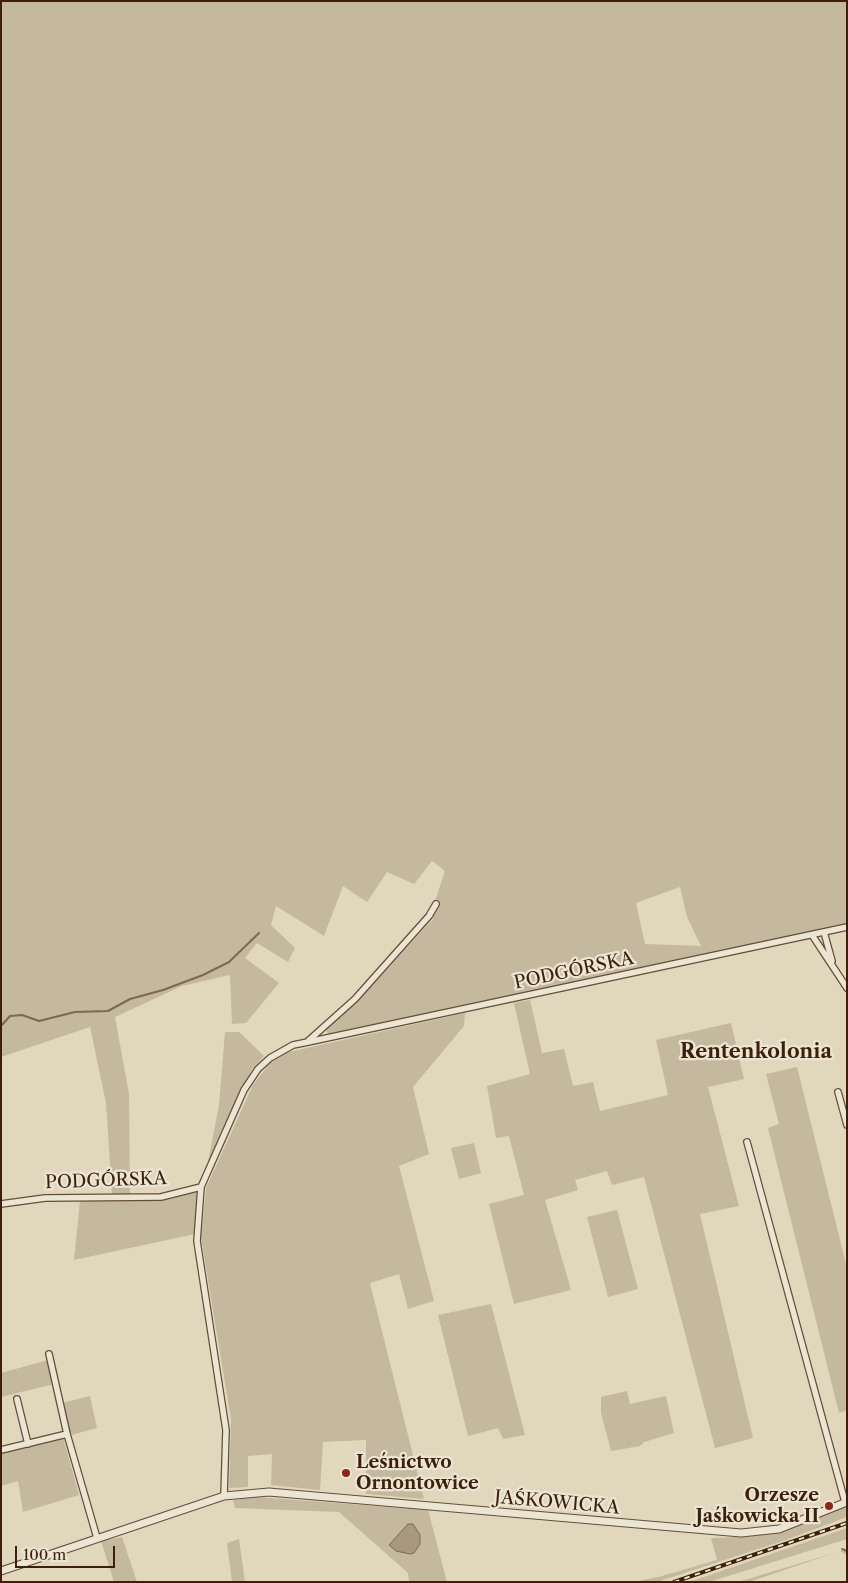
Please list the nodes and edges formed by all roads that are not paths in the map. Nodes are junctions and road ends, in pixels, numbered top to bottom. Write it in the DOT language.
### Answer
graph roads {
  1 [pos="436,904"];
  2 [pos="847,927"];
  3 [pos="824,932"];
  4 [pos="812,935"];
  5 [pos="834,968"];
  6 [pos="847,988"];
  7 [pos="308,1042"];
  8 [pos="838,1092"];
  9 [pos="847,1125"];
  10 [pos="747,1142"];
  11 [pos="201,1187"];
  12 [pos="1,1204"];
  13 [pos="49,1354"];
  14 [pos="17,1399"];
  15 [pos="67,1434"];
  16 [pos="28,1444"];
  17 [pos="1,1450"];
  18 [pos="224,1496"];
  19 [pos="846,1502"];
  20 [pos="97,1538"];
  21 [pos="1,1571"];
  1 -- 7 [label="street, PODGÓRSKA"];
  2 -- 3 [label="street, PODGÓRSKA"];
  3 -- 4 [label="street, PODGÓRSKA"];
  3 -- 5 [label="street"];
  4 -- 5 [label="street"];
  4 -- 7 [label="street, PODGÓRSKA"];
  5 -- 6 [label="street"];
  7 -- 11 [label="street, PODGÓRSKA"];
  8 -- 9 [label="street"];
  10 -- 19 [label="street"];
  11 -- 12 [label="street, PODGÓRSKA"];
  11 -- 18 [label="street"];
  13 -- 15 [label="street"];
  14 -- 16 [label="street"];
  15 -- 16 [label="street"];
  15 -- 20 [label="street"];
  16 -- 17 [label="street"];
  18 -- 19 [label="street, JAŚKOWICKA"];
  18 -- 20 [label="street, JAŚKOWICKA"];
  20 -- 21 [label="street, JAŚKOWICKA"];
}
